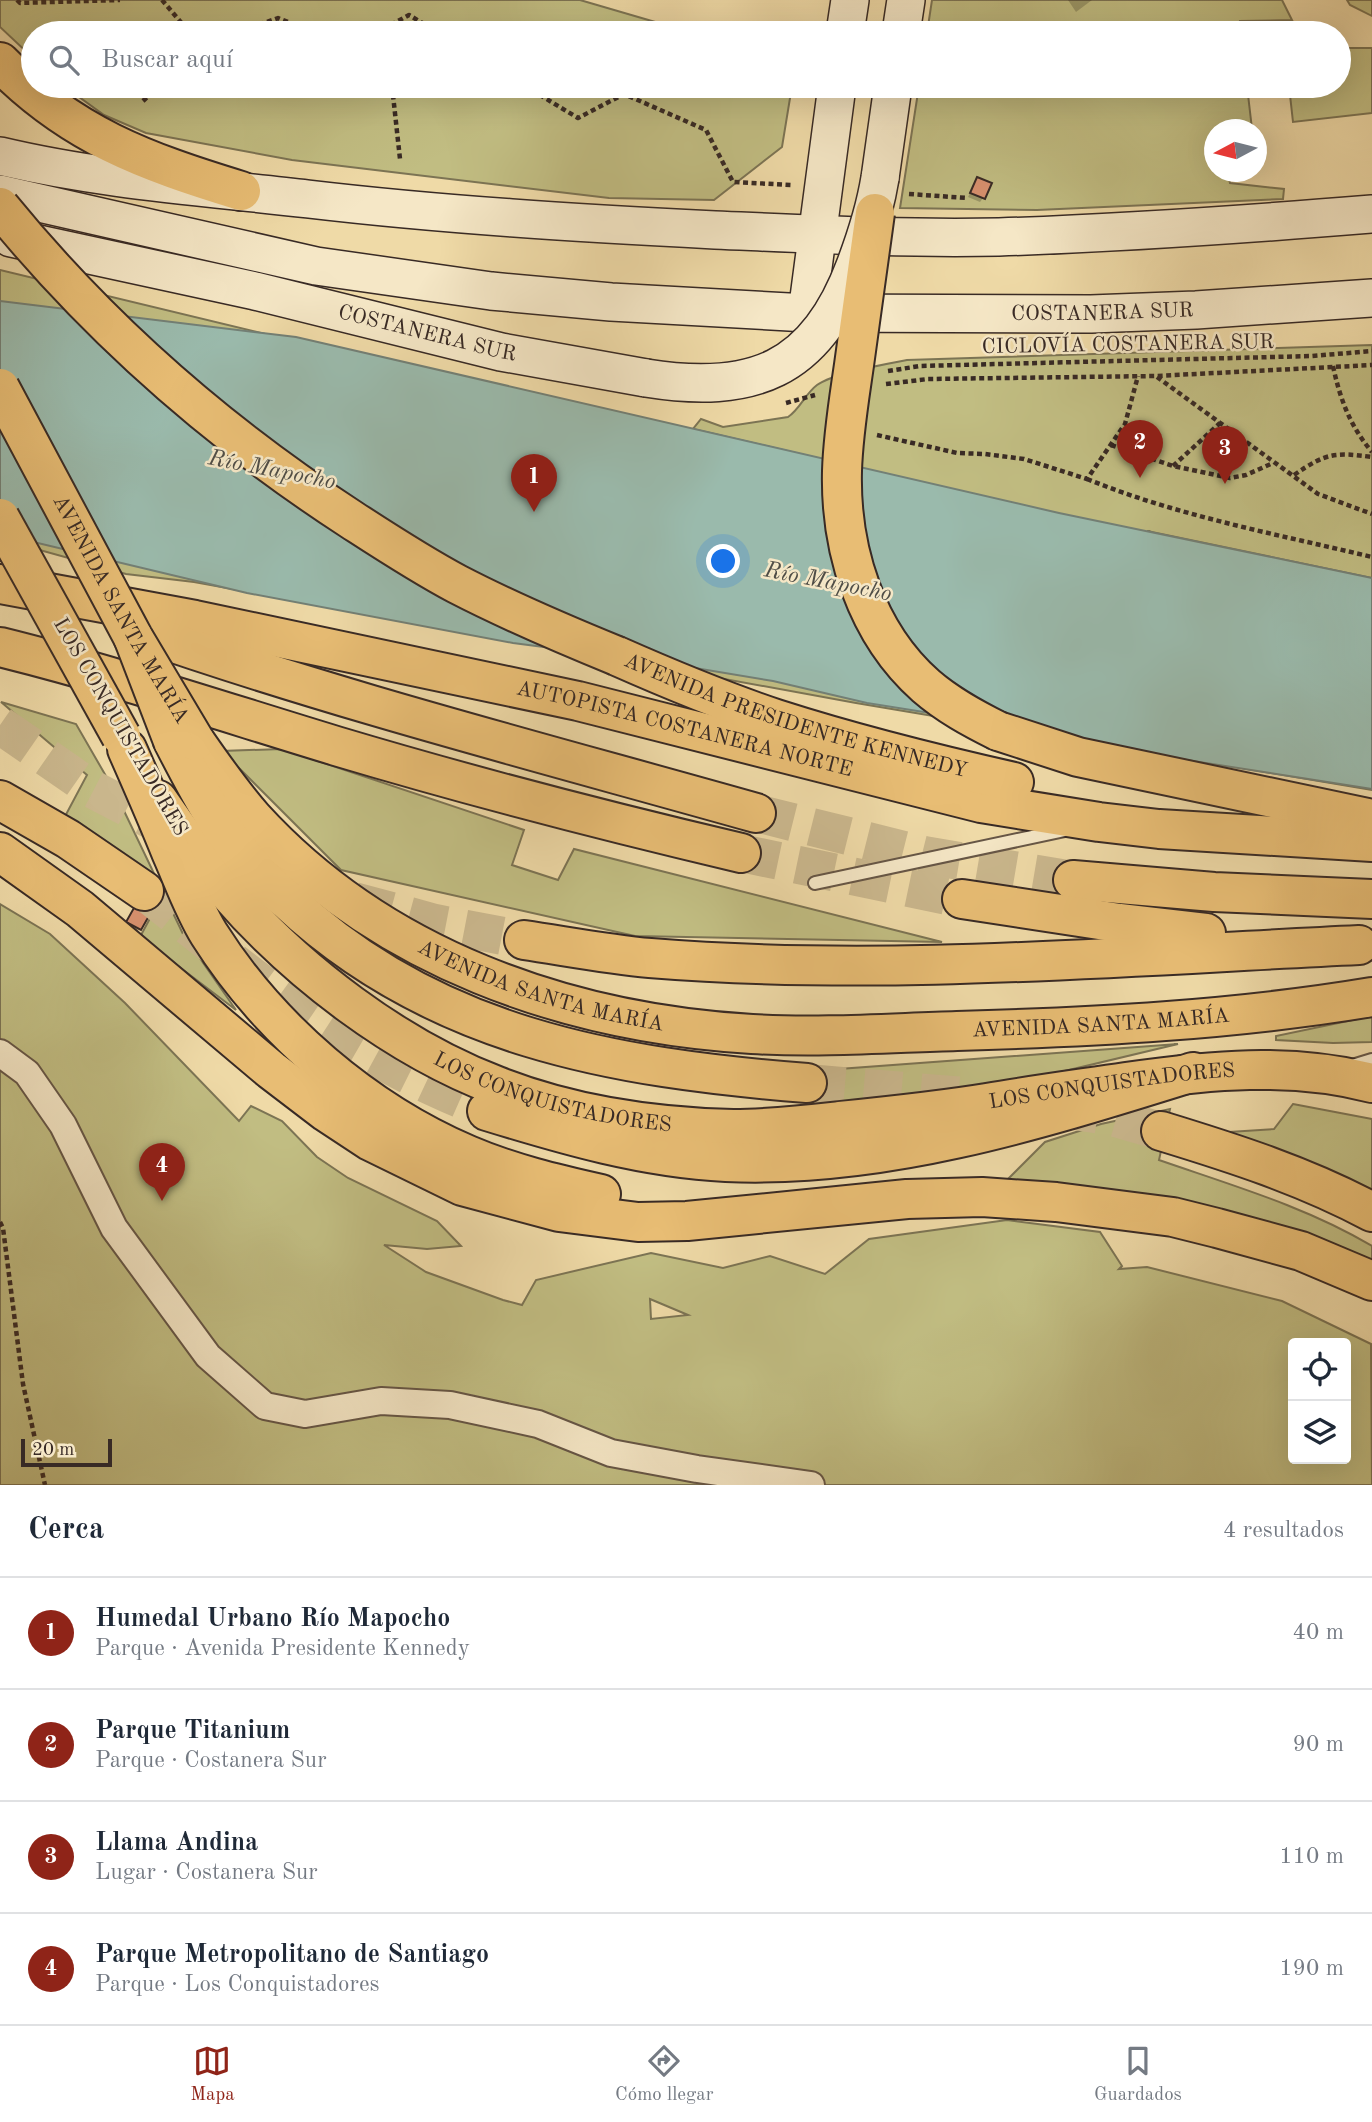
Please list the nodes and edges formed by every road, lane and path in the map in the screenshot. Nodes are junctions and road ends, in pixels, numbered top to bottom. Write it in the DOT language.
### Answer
graph roads {
  1 [pos="17,0"];
  2 [pos="120,0"];
  3 [pos="162,0"];
  4 [pos="850,0"];
  5 [pos="906,0"];
  6 [pos="180,21"];
  7 [pos="400,21"];
  8 [pos="419,21"];
  9 [pos="847,21"];
  10 [pos="903,21"];
  11 [pos="0,62"];
  12 [pos="21,81"];
  13 [pos="40,98"];
  14 [pos="147,98"];
  15 [pos="393,98"];
  16 [pos="545,98"];
  17 [pos="616,98"];
  18 [pos="633,98"];
  19 [pos="835,98"];
  20 [pos="891,98"];
  21 [pos="144,101"];
  22 [pos="0,156"];
  23 [pos="400,159"];
  24 [pos="823,187"];
  25 [pos="242,191"];
  26 [pos="0,194"];
  27 [pos="877,195"];
  28 [pos="0,207"];
  29 [pos="1372,214"];
  30 [pos="816,234"];
  31 [pos="0,235"];
  32 [pos="1372,298"];
  33 [pos="807,313"];
  34 [pos="1372,351"];
  35 [pos="1372,365"];
  36 [pos="1333,366"];
  37 [pos="885,371"];
  38 [pos="1138,376"];
  39 [pos="1156,376"];
  40 [pos="872,386"];
  41 [pos="0,388"];
  42 [pos="817,394"];
  43 [pos="824,401"];
  44 [pos="1220,423"];
  45 [pos="873,434"];
  46 [pos="1111,445"];
  47 [pos="1372,455"];
  48 [pos="1273,463"];
  49 [pos="1172,466"];
  50 [pos="1294,475"];
  51 [pos="1087,479"];
  52 [pos="1372,514"];
  53 [pos="0,518"];
  54 [pos="1372,557"];
  55 [pos="5,584"];
  56 [pos="0,647"];
  57 [pos="184,741"];
  58 [pos="124,742"];
  59 [pos="0,800"];
  60 [pos="757,813"];
  61 [pos="1372,820"];
  62 [pos="1099,822"];
  63 [pos="1280,835"];
  64 [pos="1372,842"];
  65 [pos="0,852"];
  66 [pos="741,853"];
  67 [pos="1073,880"];
  68 [pos="815,883"];
  69 [pos="144,891"];
  70 [pos="962,899"];
  71 [pos="1372,899"];
  72 [pos="524,940"];
  73 [pos="1372,997"];
  74 [pos="0,1054"];
  75 [pos="1372,1060"];
  76 [pos="1193,1072"];
  77 [pos="1325,1074"];
  78 [pos="807,1083"];
  79 [pos="1372,1083"];
  80 [pos="487,1111"];
  81 [pos="1161,1131"];
  82 [pos="812,1207"];
  83 [pos="1372,1212"];
  84 [pos="0,1222"];
  85 [pos="1372,1282"];
  86 [pos="45,1485"];
  87 [pos="811,1485"];
  1 -- 2 [label="path"];
  3 -- 6 [label="path"];
  4 -- 9 [label="main road"];
  5 -- 10 [label="main road"];
  7 -- 8 [label="path"];
  11 -- 12 [label="main road"];
  13 -- 25 [label="main road"];
  14 -- 21 [label="path"];
  15 -- 23 [label="path"];
  16 -- 17 [label="path"];
  18 -- 24 [label="path"];
  19 -- 24 [label="main road"];
  20 -- 27 [label="main road, COSTANERA SUR"];
  22 -- 25 [label="main road"];
  24 -- 30 [label="main road"];
  25 -- 30 [label="main road"];
  26 -- 33 [label="main road, COSTANERA SUR"];
  27 -- 31 [label="main road, COSTANERA SUR, bridge"];
  27 -- 61 [label="main road, bridge"];
  28 -- 63 [label="main road, AVENIDA PRESIDENTE KENNEDY, bridge"];
  29 -- 30 [label="main road"];
  30 -- 33 [label="main road"];
  32 -- 33 [label="main road, COSTANERA SUR"];
  34 -- 37 [label="path, CICLOVÍA COSTANERA SUR"];
  35 -- 36 [label="path"];
  36 -- 39 [label="path"];
  36 -- 47 [label="path"];
  38 -- 39 [label="path"];
  38 -- 40 [label="path"];
  38 -- 46 [label="path"];
  39 -- 44 [label="path"];
  41 -- 57 [label="main road, AVENIDA SANTA MARÍA, bridge"];
  42 -- 43 [label="path"];
  44 -- 48 [label="path"];
  44 -- 49 [label="path"];
  45 -- 51 [label="path"];
  46 -- 49 [label="path"];
  46 -- 51 [label="path"];
  47 -- 50 [label="path"];
  48 -- 49 [label="path"];
  48 -- 50 [label="path"];
  50 -- 52 [label="path"];
  51 -- 54 [label="path"];
  53 -- 58 [label="main road, LOS CONQUISTADORES, bridge"];
  55 -- 60 [label="main road"];
  55 -- 62 [label="main road, AUTOPISTA COSTANERA NORTE"];
  56 -- 66 [label="main road"];
  57 -- 73 [label="main road, AVENIDA SANTA MARÍA"];
  57 -- 78 [label="main road"];
  58 -- 76 [label="main road, LOS CONQUISTADORES"];
  58 -- 82 [label="main road"];
  59 -- 69 [label="main road"];
  62 -- 63 [label="main road, AUTOPISTA COSTANERA NORTE"];
  62 -- 68 [label="lane"];
  63 -- 64 [label="main road, AUTOPISTA COSTANERA NORTE"];
  65 -- 82 [label="main road"];
  67 -- 71 [label="main road"];
  70 -- 72 [label="main road"];
  74 -- 87 [label="street"];
  75 -- 77 [label="lane"];
  76 -- 77 [label="main road, LOS CONQUISTADORES"];
  76 -- 80 [label="main road"];
  77 -- 79 [label="main road, LOS CONQUISTADORES"];
  81 -- 83 [label="main road"];
  82 -- 85 [label="main road"];
  84 -- 86 [label="path"];
}
